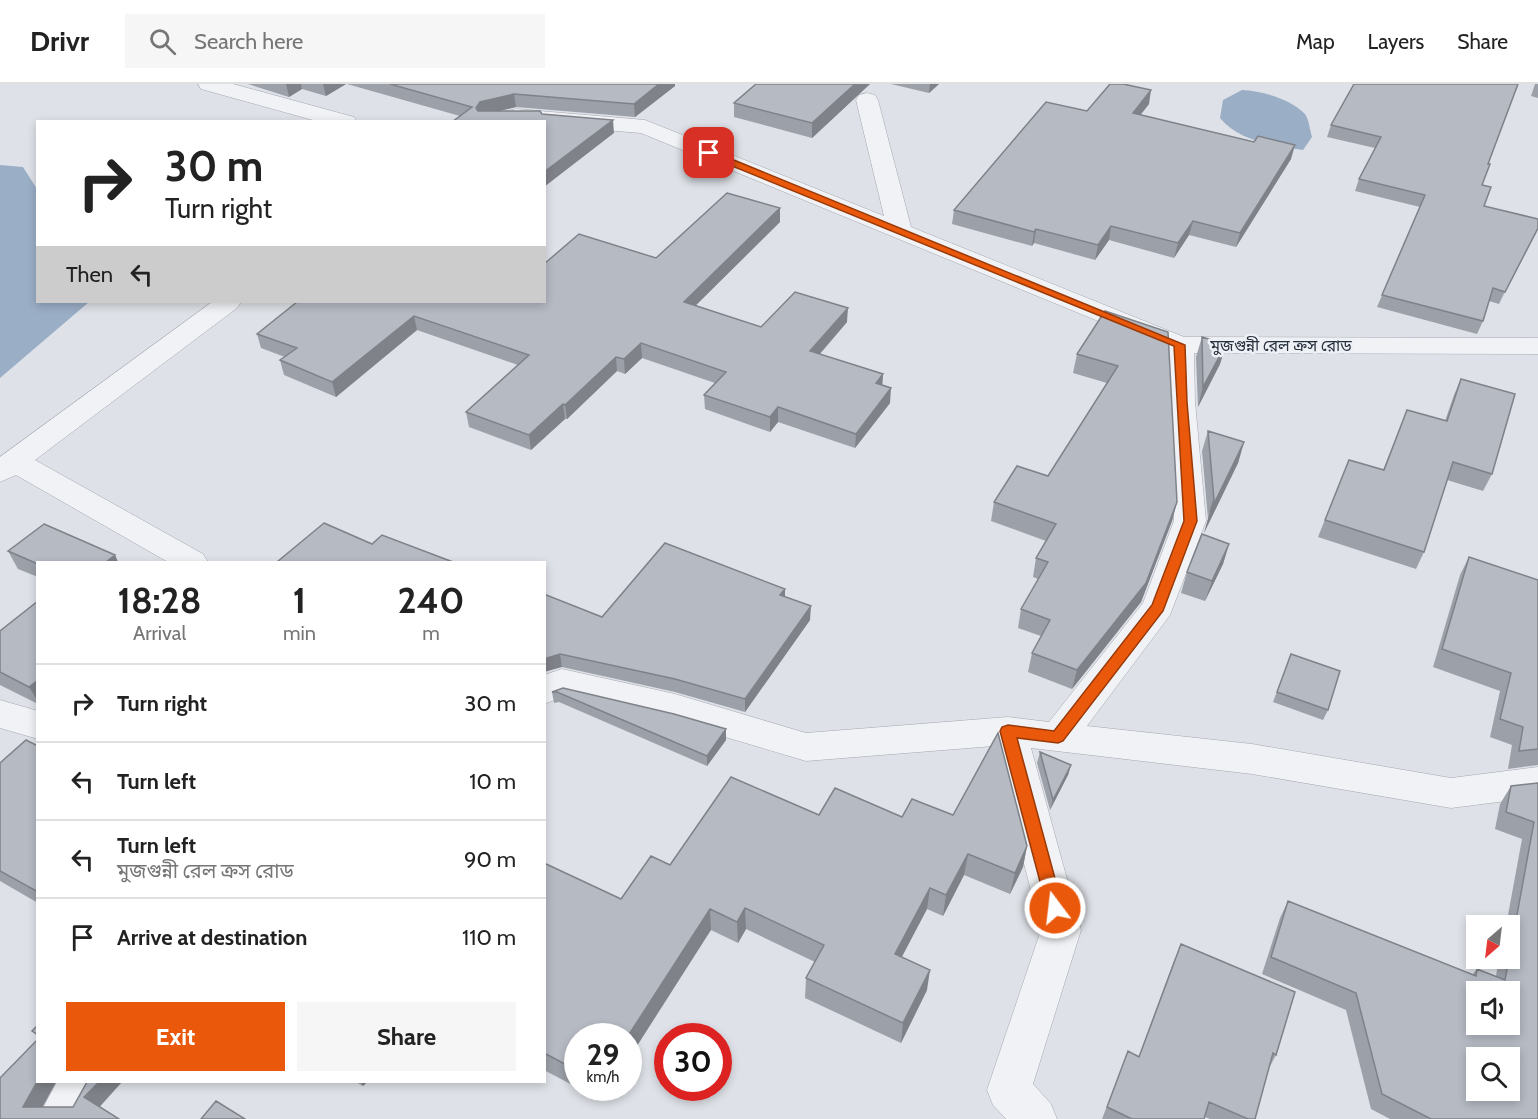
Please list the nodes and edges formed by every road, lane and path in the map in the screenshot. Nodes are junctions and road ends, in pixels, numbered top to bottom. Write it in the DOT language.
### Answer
graph roads {
  1 [pos="210,84"];
  2 [pos="867,100"];
  3 [pos="339,120"];
  4 [pos="499,120"];
  5 [pos="900,231"];
  6 [pos="227,303"];
  7 [pos="1180,345"];
  8 [pos="1538,346"];
  9 [pos="7,466"];
  10 [pos="190,561"];
  11 [pos="546,690"];
  12 [pos="0,714"];
  13 [pos="36,725"];
  14 [pos="1008,731"];
  15 [pos="1058,737"];
  16 [pos="1538,782"];
  17 [pos="81,1083"];
  18 [pos="59,1119"];
  19 [pos="1035,1119"];
  1 -- 3 [label="street"];
  2 -- 5 [label="street"];
  4 -- 5 [label="street, মুজগুন্নী রেল ক্রস রোড"];
  5 -- 7 [label="street, মুজগুন্নী রেল ক্রস রোড"];
  6 -- 9 [label="street"];
  7 -- 8 [label="street, মুজগুন্নী রেল ক্রস রোড"];
  7 -- 15 [label="street"];
  9 -- 10 [label="street"];
  11 -- 14 [label="street"];
  12 -- 13 [label="street"];
  14 -- 15 [label="street"];
  14 -- 19 [label="street"];
  15 -- 16 [label="street"];
  17 -- 18 [label="street"];
}
